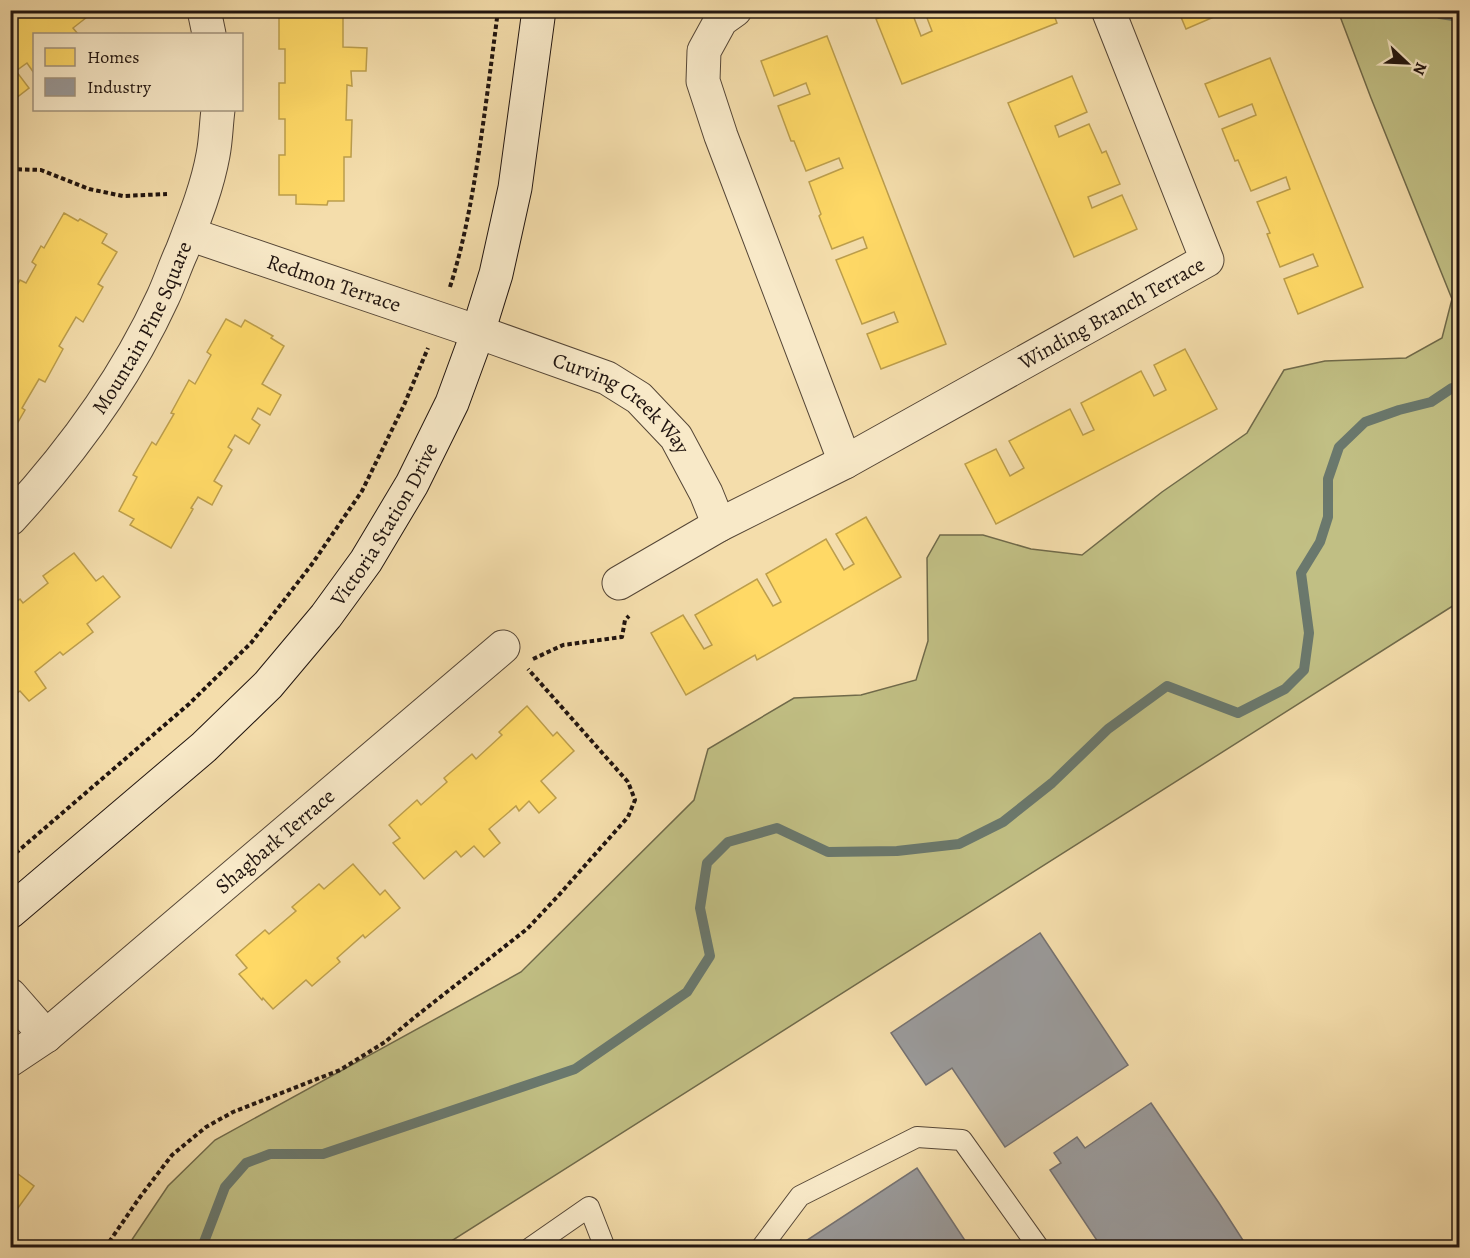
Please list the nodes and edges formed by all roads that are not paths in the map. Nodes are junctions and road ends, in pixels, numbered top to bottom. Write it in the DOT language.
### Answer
graph roads {
  1 [pos="204,10"];
  2 [pos="539,10"];
  3 [pos="735,10"];
  4 [pos="1108,10"];
  5 [pos="209,33"];
  6 [pos="218,111"];
  7 [pos="189,234"];
  8 [pos="478,332"];
  9 [pos="845,462"];
  10 [pos="10,519"];
  11 [pos="719,525"];
  12 [pos="622,580"];
  13 [pos="503,648"];
  14 [pos="10,912"];
  15 [pos="10,995"];
  16 [pos="46,1036"];
  17 [pos="10,1060"];
  18 [pos="530,1248"];
  19 [pos="605,1248"];
  20 [pos="761,1248"];
  21 [pos="1039,1248"];
  1 -- 5 [label="street"];
  2 -- 8 [label="street, Victoria Station Drive"];
  3 -- 9 [label="street"];
  4 -- 9 [label="street, Winding Branch Terrace"];
  6 -- 7 [label="street, Mountain Pine Square"];
  7 -- 8 [label="street, Redmon Terrace"];
  7 -- 10 [label="street, Mountain Pine Square"];
  8 -- 11 [label="street, Curving Creek Way"];
  8 -- 14 [label="street, Victoria Station Drive"];
  9 -- 11 [label="street, Winding Branch Terrace"];
  11 -- 12 [label="street, Winding Branch Terrace"];
  13 -- 16 [label="street, Shagbark Terrace"];
  15 -- 16 [label="street"];
  16 -- 17 [label="street, Shagbark Terrace"];
  18 -- 19 [label="lane"];
  20 -- 21 [label="lane"];
}
